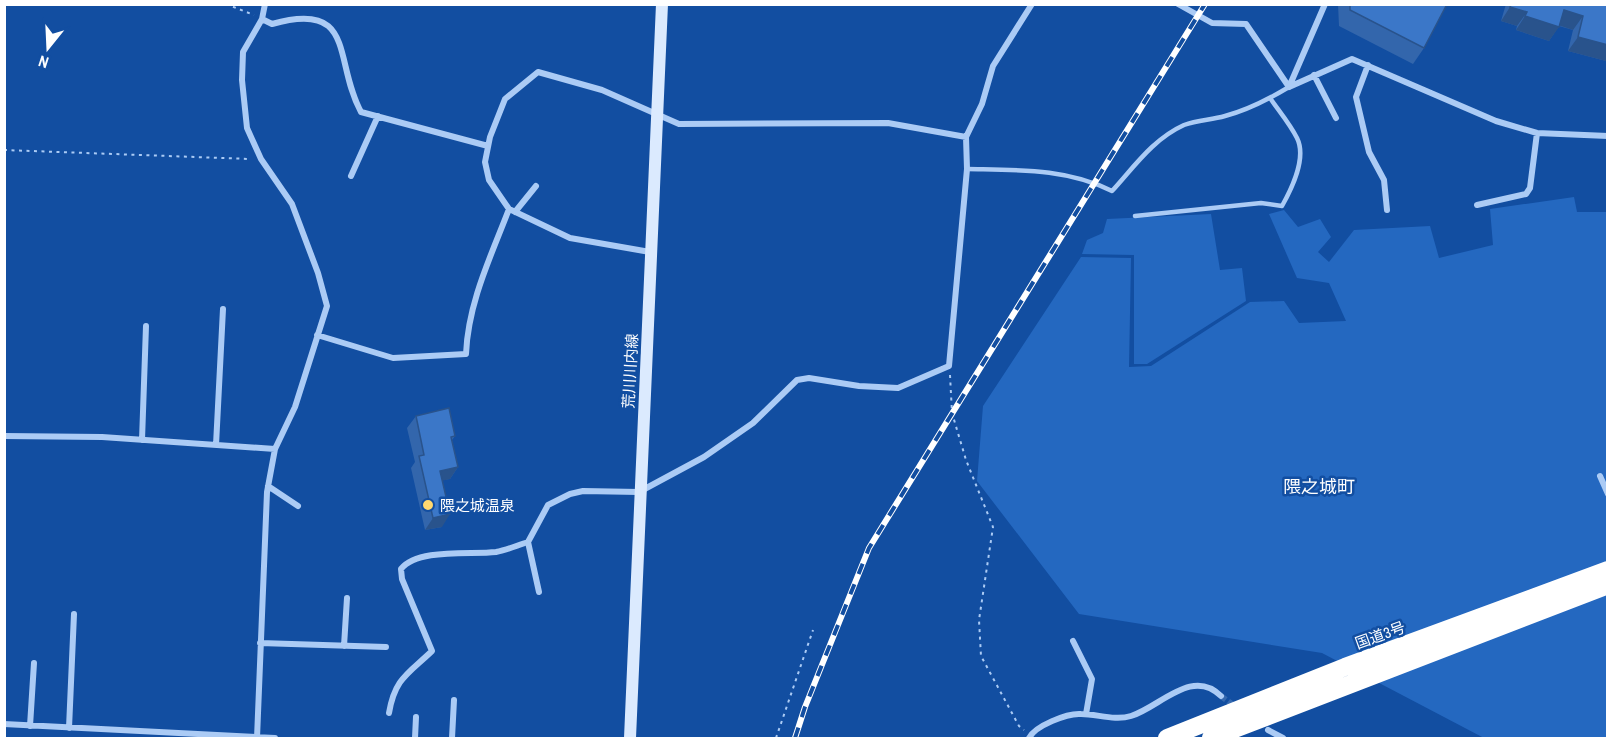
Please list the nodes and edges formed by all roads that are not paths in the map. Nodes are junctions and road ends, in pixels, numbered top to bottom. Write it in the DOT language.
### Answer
graph roads {
  1 [pos="662,4"];
  2 [pos="1032,4"];
  3 [pos="1178,4"];
  4 [pos="1325,4"];
  5 [pos="265,5"];
  6 [pos="262,19"];
  7 [pos="1368,65"];
  8 [pos="1314,75"];
  9 [pos="1289,87"];
  10 [pos="1270,98"];
  11 [pos="378,116"];
  12 [pos="656,116"];
  13 [pos="1336,118"];
  14 [pos="1536,133"];
  15 [pos="1608,136"];
  16 [pos="966,137"];
  17 [pos="488,146"];
  18 [pos="967,169"];
  19 [pos="351,176"];
  20 [pos="536,186"];
  21 [pos="1477,205"];
  22 [pos="512,210"];
  23 [pos="1388,210"];
  24 [pos="1135,216"];
  25 [pos="650,252"];
  26 [pos="223,309"];
  27 [pos="146,326"];
  28 [pos="318,335"];
  29 [pos="4,436"];
  30 [pos="142,440"];
  31 [pos="216,445"];
  32 [pos="275,449"];
  33 [pos="1600,476"];
  34 [pos="268,486"];
  35 [pos="639,492"];
  36 [pos="1608,494"];
  37 [pos="298,506"];
  38 [pos="528,542"];
  39 [pos="1608,570"];
  40 [pos="1608,585"];
  41 [pos="539,592"];
  42 [pos="347,598"];
  43 [pos="74,614"];
  44 [pos="1073,641"];
  45 [pos="260,643"];
  46 [pos="344,646"];
  47 [pos="386,647"];
  48 [pos="33,663"];
  49 [pos="1221,696"];
  50 [pos="454,700"];
  51 [pos="389,713"];
  52 [pos="1086,714"];
  53 [pos="416,717"];
  54 [pos="4,724"];
  55 [pos="30,726"];
  56 [pos="69,728"];
  57 [pos="1268,730"];
  58 [pos="1178,736"];
  59 [pos="1029,737"];
  60 [pos="257,738"];
  61 [pos="274,738"];
  62 [pos="415,738"];
  63 [pos="452,738"];
  64 [pos="630,738"];
  65 [pos="1211,738"];
  66 [pos="1283,738"];
  1 -- 12 [label="main road, 荒川川内線"];
  2 -- 16 [label="street"];
  3 -- 9 [label="street"];
  4 -- 9 [label="street"];
  5 -- 6 [label="street"];
  6 -- 11 [label="street"];
  6 -- 28 [label="street"];
  7 -- 8 [label="street"];
  7 -- 14 [label="street"];
  7 -- 23 [label="street"];
  8 -- 9 [label="street"];
  8 -- 13 [label="street"];
  9 -- 10 [label="lane"];
  10 -- 18 [label="lane"];
  10 -- 24 [label="lane"];
  11 -- 17 [label="street"];
  11 -- 19 [label="street"];
  12 -- 16 [label="street"];
  12 -- 17 [label="street"];
  12 -- 25 [label="main road, 荒川川内線"];
  14 -- 15 [label="street"];
  14 -- 21 [label="street"];
  16 -- 18 [label="street"];
  17 -- 22 [label="street"];
  18 -- 35 [label="street"];
  20 -- 22 [label="street"];
  22 -- 25 [label="street"];
  22 -- 28 [label="street"];
  25 -- 35 [label="main road, 荒川川内線"];
  26 -- 31 [label="street"];
  27 -- 30 [label="street"];
  28 -- 32 [label="street"];
  29 -- 30 [label="street"];
  30 -- 31 [label="street"];
  31 -- 32 [label="street"];
  32 -- 34 [label="street"];
  33 -- 36 [label="street"];
  34 -- 37 [label="street"];
  34 -- 45 [label="street"];
  35 -- 38 [label="street"];
  35 -- 64 [label="main road, 荒川川内線"];
  38 -- 41 [label="street"];
  38 -- 51 [label="street"];
  39 -- 58 [label="highway, 国道3号"];
  40 -- 65 [label="highway"];
  42 -- 46 [label="street"];
  43 -- 56 [label="street"];
  44 -- 52 [label="street"];
  45 -- 46 [label="street"];
  45 -- 60 [label="street"];
  46 -- 47 [label="street"];
  48 -- 55 [label="street"];
  49 -- 52 [label="street"];
  50 -- 63 [label="street"];
  52 -- 59 [label="street"];
  53 -- 62 [label="street"];
  54 -- 55 [label="street"];
  55 -- 56 [label="street"];
  56 -- 60 [label="street"];
  57 -- 66 [label="street"];
  60 -- 61 [label="street"];
}
